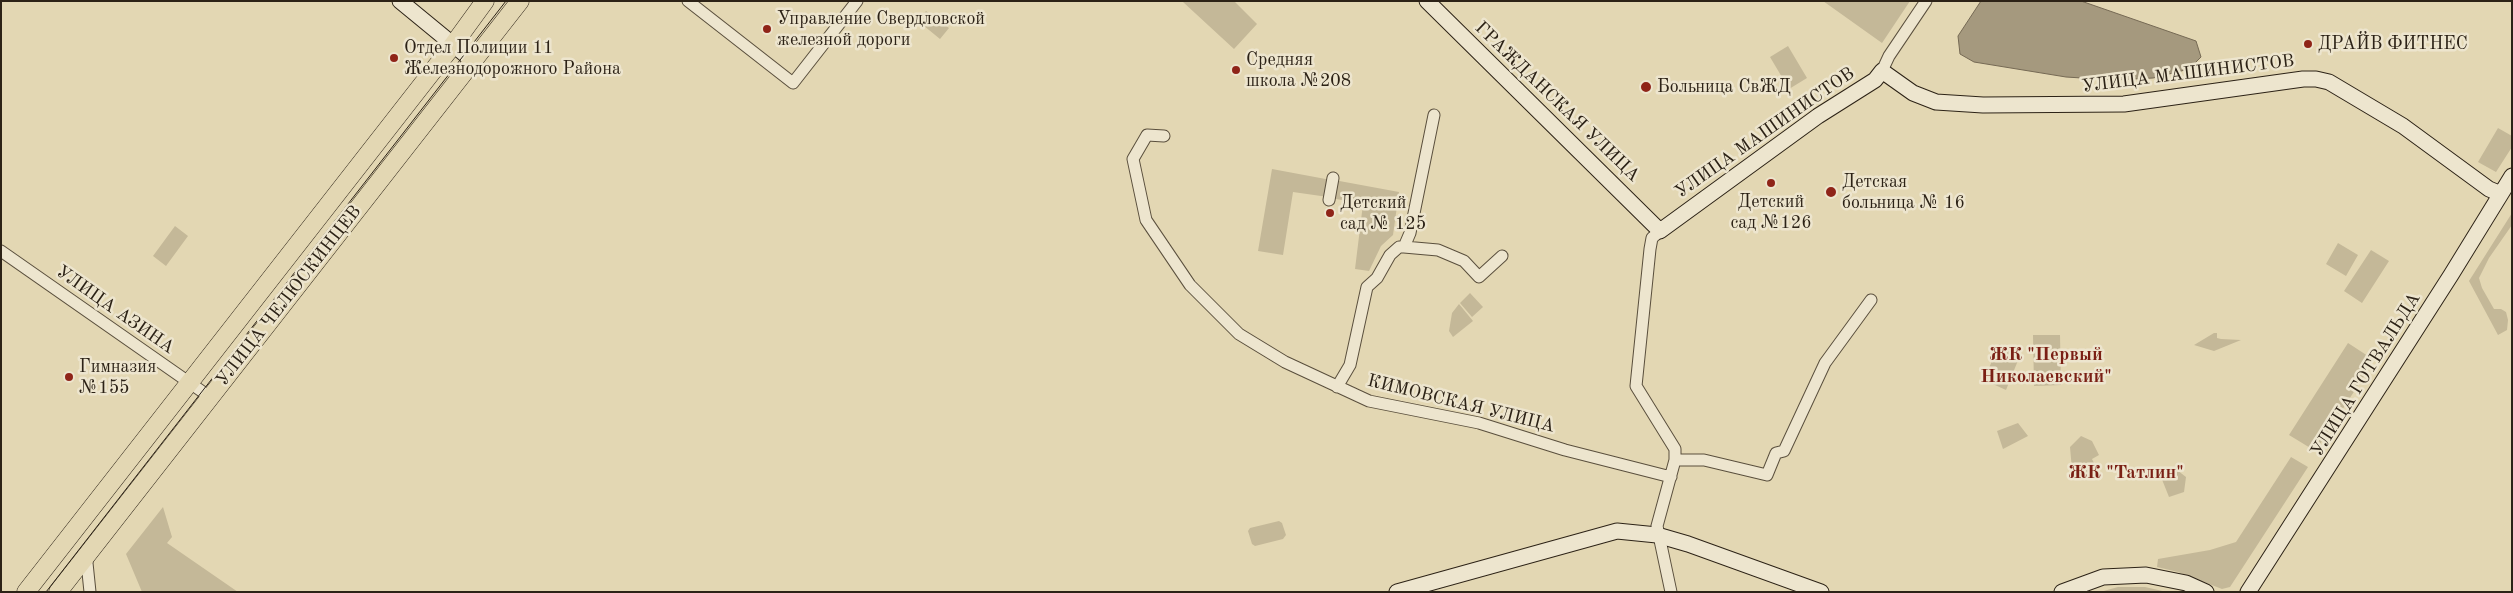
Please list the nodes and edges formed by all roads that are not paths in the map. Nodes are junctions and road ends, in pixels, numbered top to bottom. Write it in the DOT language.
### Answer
graph roads {
  1 [pos="400,1"];
  2 [pos="485,1"];
  3 [pos="520,1"];
  4 [pos="688,1"];
  5 [pos="856,1"];
  6 [pos="1427,1"];
  7 [pos="1926,1"];
  8 [pos="453,46"];
  9 [pos="473,61"];
  10 [pos="1882,71"];
  11 [pos="1434,115"];
  12 [pos="1164,136"];
  13 [pos="2512,176"];
  14 [pos="1333,178"];
  15 [pos="2501,194"];
  16 [pos="1329,200"];
  17 [pos="1660,231"];
  18 [pos="1404,247"];
  19 [pos="1,251"];
  20 [pos="1502,256"];
  21 [pos="1871,300"];
  22 [pos="189,383"];
  23 [pos="1338,387"];
  24 [pos="210,397"];
  25 [pos="1675,460"];
  26 [pos="1671,477"];
  27 [pos="1657,535"];
  28 [pos="89,552"];
  29 [pos="26,592"];
  30 [pos="58,592"];
  31 [pos="90,592"];
  32 [pos="1397,592"];
  33 [pos="1671,592"];
  34 [pos="1821,592"];
  35 [pos="2062,592"];
  36 [pos="2206,592"];
  37 [pos="2248,592"];
  1 -- 8 [label="street"];
  2 -- 8 [label="main road, УЛИЦА ЧЕЛЮСКИНЦЕВ"];
  3 -- 9 [label="main road, УЛИЦА ЧЕЛЮСКИНЦЕВ"];
  4 -- 5 [label="street"];
  6 -- 17 [label="street, ГРАЖДАНСКАЯ УЛИЦА"];
  7 -- 10 [label="street"];
  8 -- 9 [label="street"];
  8 -- 22 [label="main road, УЛИЦА ЧЕЛЮСКИНЦЕВ"];
  9 -- 24 [label="main road, УЛИЦА ЧЕЛЮСКИНЦЕВ"];
  10 -- 15 [label="street, УЛИЦА МАШИНИСТОВ"];
  10 -- 17 [label="street, УЛИЦА МАШИНИСТОВ"];
  11 -- 18 [label="street"];
  12 -- 23 [label="street, КИМОВСКАЯ УЛИЦА"];
  13 -- 15 [label="street, УЛИЦА ГОТВАЛЬДА"];
  14 -- 16 [label="street"];
  15 -- 37 [label="street, УЛИЦА ГОТВАЛЬДА"];
  17 -- 25 [label="street, УЛИЦА МАШИНИСТОВ"];
  18 -- 20 [label="street"];
  18 -- 23 [label="street"];
  19 -- 22 [label="street, УЛИЦА АЗИНА"];
  21 -- 25 [label="street"];
  22 -- 24 [label="street, УЛИЦА АЗИНА"];
  22 -- 29 [label="main road, УЛИЦА ЧЕЛЮСКИНЦЕВ"];
  23 -- 26 [label="street, КИМОВСКАЯ УЛИЦА"];
  24 -- 28 [label="main road, УЛИЦА ЧЕЛЮСКИНЦЕВ"];
  25 -- 26 [label="street, УЛИЦА МАШИНИСТОВ"];
  26 -- 27 [label="street, УЛИЦА МАШИНИСТОВ"];
  27 -- 32 [label="street"];
  27 -- 33 [label="street"];
  27 -- 34 [label="street"];
  28 -- 30 [label="main road, УЛИЦА ЧЕЛЮСКИНЦЕВ"];
  28 -- 31 [label="street"];
  35 -- 36 [label="street"];
}
